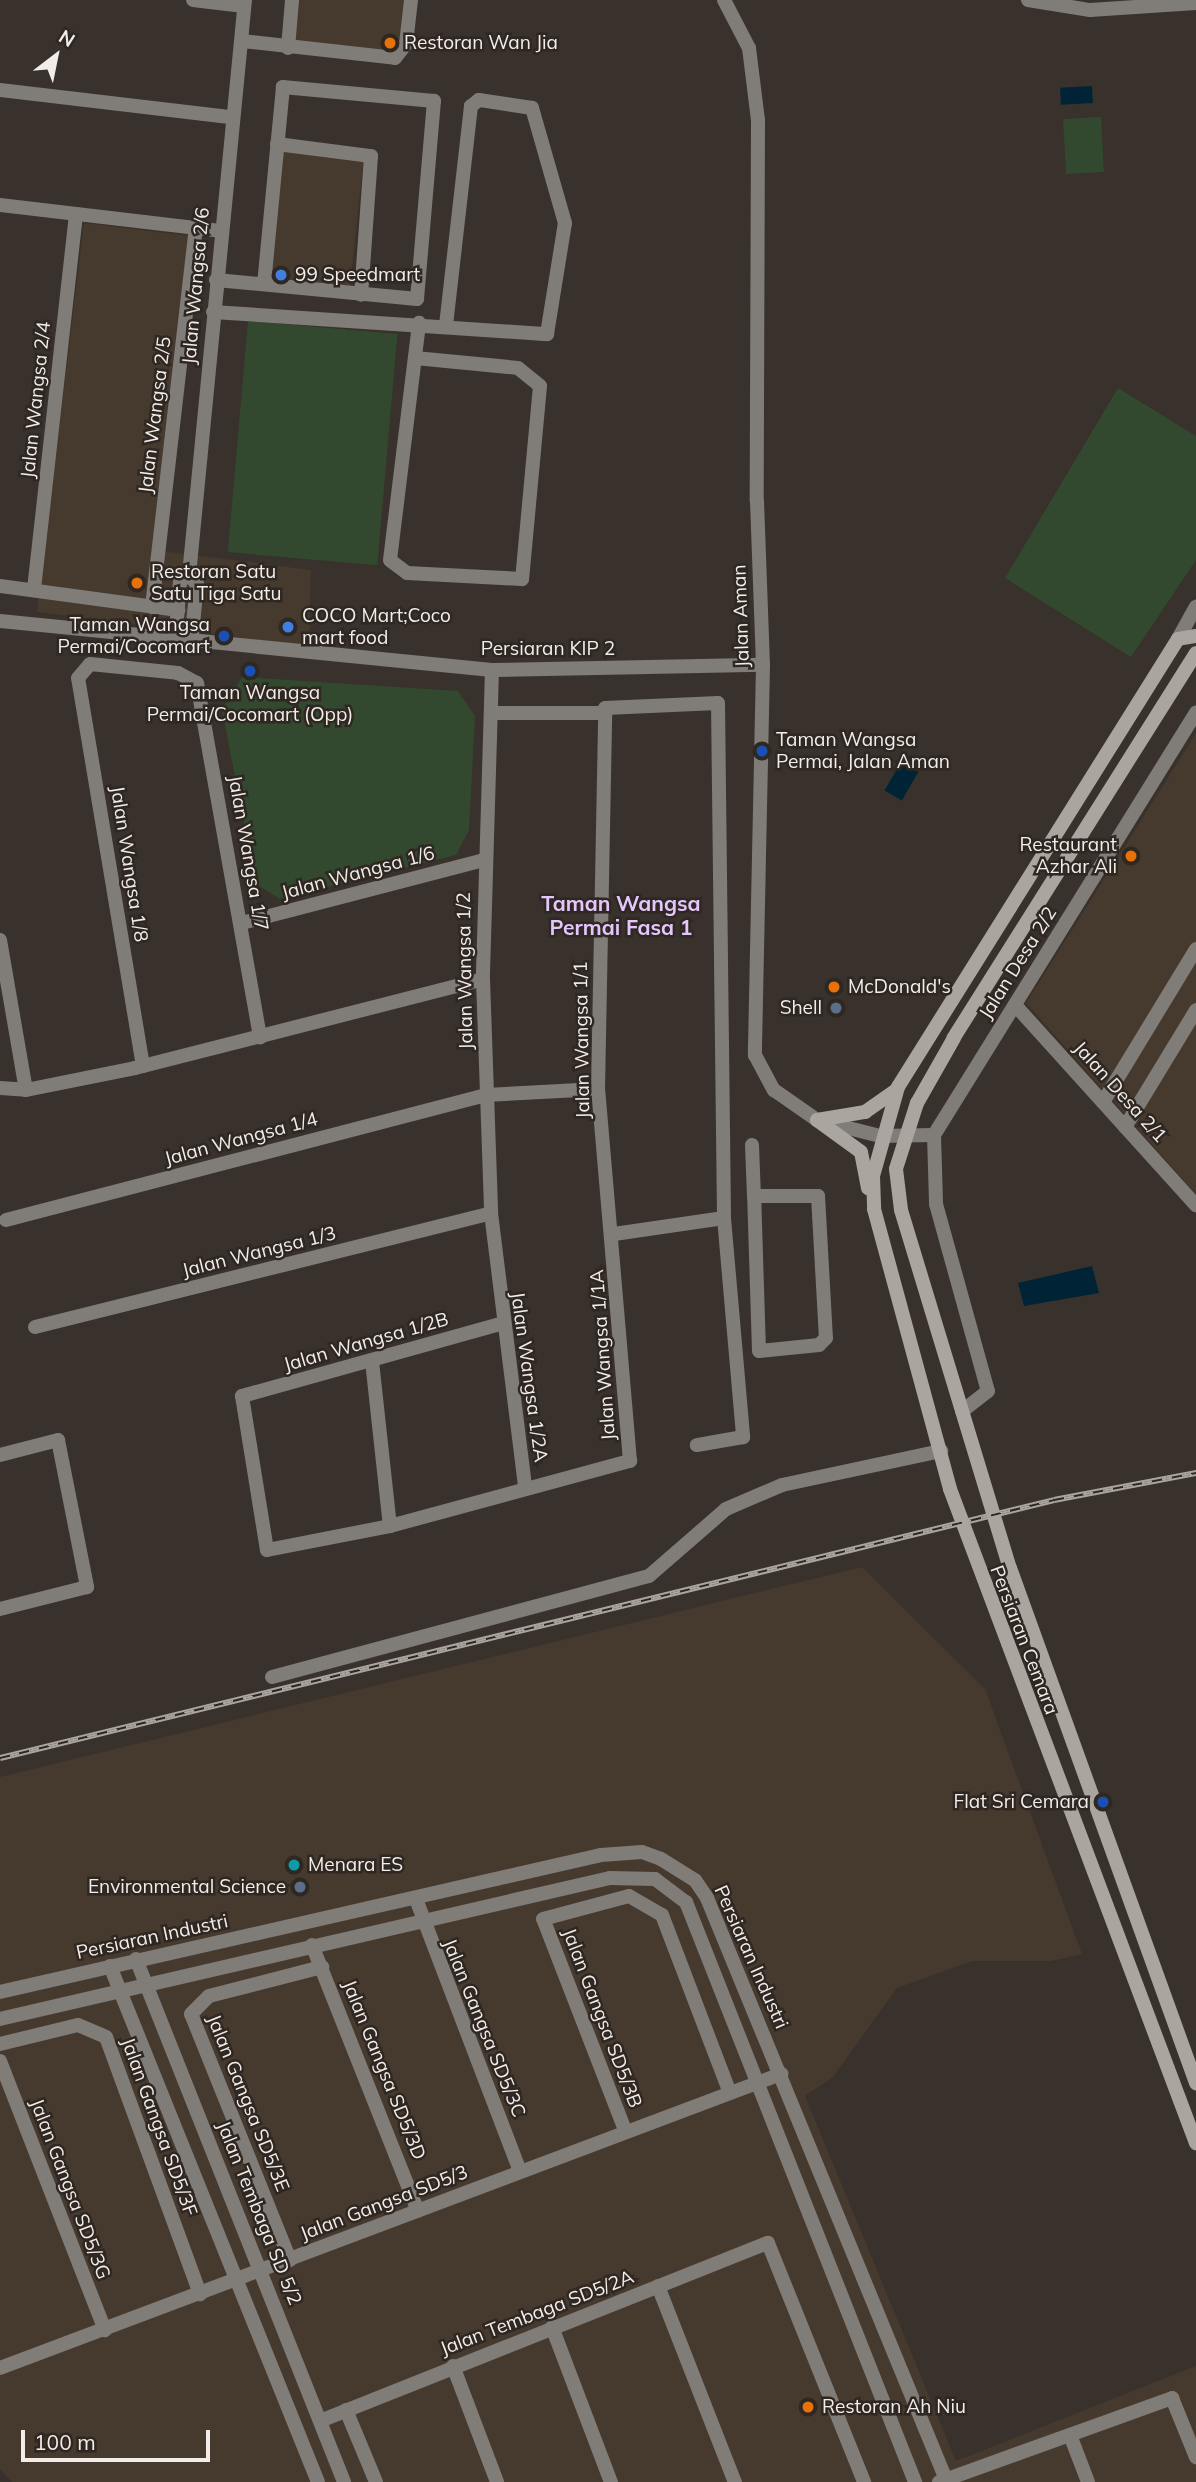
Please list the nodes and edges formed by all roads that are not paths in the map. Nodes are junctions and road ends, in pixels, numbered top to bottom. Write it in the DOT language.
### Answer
graph roads {
  1 [pos="193,0"];
  2 [pos="292,0"];
  3 [pos="411,0"];
  4 [pos="724,0"];
  5 [pos="1028,0"];
  6 [pos="245,3"];
  7 [pos="1196,3"];
  8 [pos="242,41"];
  9 [pos="288,48"];
  10 [pos="0,90"];
  11 [pos="231,117"];
  12 [pos="277,144"];
  13 [pos="0,205"];
  14 [pos="76,214"];
  15 [pos="196,229"];
  16 [pos="220,231"];
  17 [pos="216,280"];
  18 [pos="264,283"];
  19 [pos="361,295"];
  20 [pos="213,312"];
  21 [pos="419,323"];
  22 [pos="446,324"];
  23 [pos="415,358"];
  24 [pos="189,575"];
  25 [pos="0,586"];
  26 [pos="34,589"];
  27 [pos="152,607"];
  28 [pos="1196,607"];
  29 [pos="178,610"];
  30 [pos="0,621"];
  31 [pos="1196,636"];
  32 [pos="1178,639"];
  33 [pos="175,643"];
  34 [pos="191,644"];
  35 [pos="1196,653"];
  36 [pos="763,665"];
  37 [pos="81,669"];
  38 [pos="492,670"];
  39 [pos="1196,676"];
  40 [pos="1172,689"];
  41 [pos="606,710"];
  42 [pos="491,713"];
  43 [pos="1196,713"];
  44 [pos="483,860"];
  45 [pos="242,923"];
  46 [pos="0,940"];
  47 [pos="1196,949"];
  48 [pos="483,979"];
  49 [pos="1015,1005"];
  50 [pos="1195,1012"];
  51 [pos="260,1037"];
  52 [pos="143,1066"];
  53 [pos="898,1087"];
  54 [pos="0,1088"];
  55 [pos="598,1089"];
  56 [pos="26,1090"];
  57 [pos="486,1095"];
  58 [pos="1103,1102"];
  59 [pos="817,1120"];
  60 [pos="1125,1127"];
  61 [pos="934,1135"];
  62 [pos="880,1136"];
  63 [pos="903,1137"];
  64 [pos="752,1145"];
  65 [pos="754,1196"];
  66 [pos="1196,1205"];
  67 [pos="874,1209"];
  68 [pos="491,1213"];
  69 [pos="724,1218"];
  70 [pos="6,1220"];
  71 [pos="614,1240"];
  72 [pos="496,1272"];
  73 [pos="500,1324"];
  74 [pos="36,1327"];
  75 [pos="759,1350"];
  76 [pos="736,1353"];
  77 [pos="372,1361"];
  78 [pos="962,1411"];
  79 [pos="697,1445"];
  80 [pos="941,1451"];
  81 [pos="0,1455"];
  82 [pos="525,1487"];
  83 [pos="390,1526"];
  84 [pos="0,1609"];
  85 [pos="272,1677"];
  86 [pos="416,1899"];
  87 [pos="421,1921"];
  88 [pos="312,1945"];
  89 [pos="136,1959"];
  90 [pos="110,1965"];
  91 [pos="322,1966"];
  92 [pos="146,1983"];
  93 [pos="120,1990"];
  94 [pos="0,1992"];
  95 [pos="0,2019"];
  96 [pos="0,2044"];
  97 [pos="0,2061"];
  98 [pos="781,2074"];
  99 [pos="755,2082"];
  100 [pos="1196,2083"];
  101 [pos="729,2090"];
  102 [pos="625,2130"];
  103 [pos="1196,2143"];
  104 [pos="520,2171"];
  105 [pos="418,2211"];
  106 [pos="290,2260"];
  107 [pos="261,2272"];
  108 [pos="238,2280"];
  109 [pos="658,2286"];
  110 [pos="200,2294"];
  111 [pos="552,2327"];
  112 [pos="105,2330"];
  113 [pos="453,2366"];
  114 [pos="0,2368"];
  115 [pos="346,2410"];
  116 [pos="320,2421"];
  117 [pos="1070,2435"];
  118 [pos="1196,2457"];
  119 [pos="978,2476"];
  120 [pos="944,2481"];
  121 [pos="318,2482"];
  122 [pos="344,2482"];
  123 [pos="376,2482"];
  124 [pos="497,2482"];
  125 [pos="611,2482"];
  126 [pos="735,2482"];
  127 [pos="864,2482"];
  128 [pos="915,2482"];
  129 [pos="1088,2482"];
  1 -- 6 [label="street"];
  2 -- 9 [label="street"];
  3 -- 9 [label="street"];
  4 -- 36 [label="street, Jalan Aman"];
  5 -- 7 [label="street"];
  6 -- 8 [label="street, Jalan Wangsa 2/6"];
  8 -- 9 [label="street"];
  8 -- 11 [label="street, Jalan Wangsa 2/6"];
  10 -- 11 [label="street"];
  11 -- 16 [label="street, Jalan Wangsa 2/6"];
  12 -- 18 [label="street"];
  12 -- 19 [label="street"];
  12 -- 19 [label="street"];
  13 -- 14 [label="street"];
  14 -- 15 [label="street"];
  14 -- 26 [label="street, Jalan Wangsa 2/4"];
  15 -- 16 [label="street"];
  15 -- 27 [label="street, Jalan Wangsa 2/5"];
  16 -- 17 [label="street, Jalan Wangsa 2/6"];
  17 -- 18 [label="street"];
  17 -- 20 [label="street, Jalan Wangsa 2/6"];
  18 -- 19 [label="street"];
  20 -- 21 [label="street"];
  20 -- 24 [label="street, Jalan Wangsa 2/6"];
  21 -- 22 [label="street"];
  21 -- 23 [label="street"];
  22 -- 22 [label="street"];
  23 -- 23 [label="street"];
  24 -- 29 [label="street, Jalan Wangsa 2/6"];
  24 -- 34 [label="street, Jalan Wangsa 2/6"];
  25 -- 26 [label="street"];
  26 -- 27 [label="street"];
  27 -- 29 [label="street"];
  28 -- 32 [label="street"];
  29 -- 33 [label="street, Jalan Wangsa 2/6"];
  30 -- 33 [label="street, Persiaran KIP 2"];
  31 -- 32 [label="main road"];
  32 -- 53 [label="main road"];
  33 -- 34 [label="street, Persiaran KIP 2"];
  34 -- 38 [label="street, Persiaran KIP 2"];
  35 -- 40 [label="main road"];
  36 -- 38 [label="street, Persiaran KIP 2"];
  36 -- 59 [label="street, Jalan Aman"];
  37 -- 45 [label="street, Jalan Wangsa 1/7"];
  37 -- 52 [label="street, Jalan Wangsa 1/8"];
  38 -- 42 [label="street, Jalan Wangsa 1/2"];
  39 -- 40 [label="street"];
  40 -- 63 [label="main road"];
  41 -- 42 [label="street"];
  41 -- 55 [label="street, Jalan Wangsa 1/1"];
  41 -- 69 [label="street"];
  42 -- 44 [label="street, Jalan Wangsa 1/2"];
  43 -- 49 [label="street, Jalan Desa 2/2"];
  44 -- 45 [label="street, Jalan Wangsa 1/6"];
  44 -- 48 [label="street, Jalan Wangsa 1/2"];
  45 -- 51 [label="street, Jalan Wangsa 1/7"];
  46 -- 56 [label="street"];
  47 -- 58 [label="street"];
  48 -- 51 [label="street"];
  48 -- 57 [label="street, Jalan Wangsa 1/2"];
  49 -- 58 [label="street, Jalan Desa 2/1"];
  49 -- 61 [label="street, Jalan Desa 2/2"];
  50 -- 60 [label="street"];
  51 -- 52 [label="street"];
  52 -- 56 [label="street"];
  53 -- 59 [label="main road"];
  53 -- 62 [label="main road, Persiaran Cemara"];
  54 -- 56 [label="street"];
  55 -- 57 [label="street, Jalan Wangsa 1/4"];
  55 -- 71 [label="street, Jalan Wangsa 1/1"];
  57 -- 68 [label="street, Jalan Wangsa 1/2"];
  57 -- 70 [label="street, Jalan Wangsa 1/4"];
  58 -- 60 [label="street, Jalan Desa 2/1"];
  59 -- 62 [label="street, Jalan Aman"];
  59 -- 67 [label="main road"];
  60 -- 66 [label="street, Jalan Desa 2/1"];
  61 -- 63 [label="street"];
  61 -- 78 [label="street"];
  62 -- 63 [label="street, Jalan Aman"];
  62 -- 67 [label="main road, Persiaran Cemara"];
  63 -- 78 [label="main road, Persiaran Cemara"];
  64 -- 65 [label="street"];
  65 -- 75 [label="street"];
  65 -- 75 [label="street"];
  67 -- 80 [label="main road, Persiaran Cemara"];
  68 -- 72 [label="street, Jalan Wangsa 1/2"];
  68 -- 74 [label="street, Jalan Wangsa 1/3"];
  69 -- 71 [label="street"];
  69 -- 76 [label="street"];
  71 -- 82 [label="street, Jalan Wangsa 1/1A"];
  72 -- 73 [label="street, Jalan Wangsa 1/2A"];
  73 -- 77 [label="street, Jalan Wangsa 1/2B"];
  73 -- 82 [label="street, Jalan Wangsa 1/2A"];
  75 -- 76 [label="street"];
  76 -- 79 [label="street"];
  77 -- 83 [label="street"];
  77 -- 83 [label="street, Jalan Wangsa 1/2B"];
  78 -- 100 [label="main road, Persiaran Cemara"];
  80 -- 85 [label="street"];
  80 -- 103 [label="main road, Persiaran Cemara"];
  81 -- 84 [label="street"];
  82 -- 83 [label="street"];
  86 -- 87 [label="street, Jalan Gangsa SD5/3C"];
  86 -- 89 [label="street, Persiaran Industri"];
  86 -- 98 [label="street, Persiaran Industri"];
  87 -- 88 [label="street, Persiaran Industri"];
  87 -- 99 [label="street, Persiaran Industri"];
  87 -- 104 [label="street, Jalan Gangsa SD5/3C"];
  88 -- 91 [label="street, Jalan Gangsa SD5/3D"];
  88 -- 92 [label="street, Persiaran Industri"];
  89 -- 90 [label="street, Persiaran Industri"];
  89 -- 92 [label="street, Jalan Tembaga SD 5/2"];
  90 -- 93 [label="street"];
  90 -- 94 [label="street, Persiaran Industri"];
  91 -- 105 [label="street, Jalan Gangsa SD5/3D"];
  91 -- 106 [label="street, Jalan Gangsa SD5/3E"];
  92 -- 93 [label="street, Persiaran Industri"];
  92 -- 107 [label="street, Jalan Tembaga SD 5/2"];
  93 -- 95 [label="street, Persiaran Industri"];
  93 -- 108 [label="street"];
  96 -- 110 [label="street, Jalan Gangsa SD5/3F"];
  97 -- 112 [label="street, Jalan Gangsa SD5/3G"];
  98 -- 99 [label="street, Jalan Gangsa SD5/3"];
  98 -- 120 [label="street, Persiaran Industri"];
  99 -- 101 [label="street, Jalan Gangsa SD5/3"];
  99 -- 128 [label="street, Persiaran Industri"];
  101 -- 102 [label="street, Jalan Gangsa SD5/3"];
  101 -- 102 [label="street, Jalan Gangsa SD5/3B"];
  102 -- 104 [label="street, Jalan Gangsa SD5/3"];
  104 -- 105 [label="street, Jalan Gangsa SD5/3"];
  105 -- 106 [label="street, Jalan Gangsa SD5/3"];
  106 -- 107 [label="street, Jalan Gangsa SD5/3"];
  107 -- 108 [label="street, Jalan Gangsa SD5/3"];
  107 -- 116 [label="street, Jalan Tembaga SD 5/2"];
  108 -- 110 [label="street, Jalan Gangsa SD5/3"];
  108 -- 121 [label="street"];
  109 -- 111 [label="street, Jalan Tembaga SD5/2A"];
  109 -- 126 [label="street"];
  109 -- 127 [label="street, Jalan Tembaga SD5/2A"];
  110 -- 112 [label="street, Jalan Gangsa SD5/3"];
  111 -- 113 [label="street, Jalan Tembaga SD5/2A"];
  111 -- 125 [label="street"];
  112 -- 114 [label="street, Jalan Gangsa SD5/3"];
  113 -- 115 [label="street, Jalan Tembaga SD5/2A"];
  113 -- 124 [label="street"];
  115 -- 116 [label="street, Jalan Tembaga SD5/2A"];
  115 -- 123 [label="street"];
  116 -- 122 [label="street, Jalan Tembaga SD 5/2"];
  117 -- 118 [label="street"];
  117 -- 119 [label="street"];
  117 -- 129 [label="street"];
  119 -- 120 [label="street"];
}
